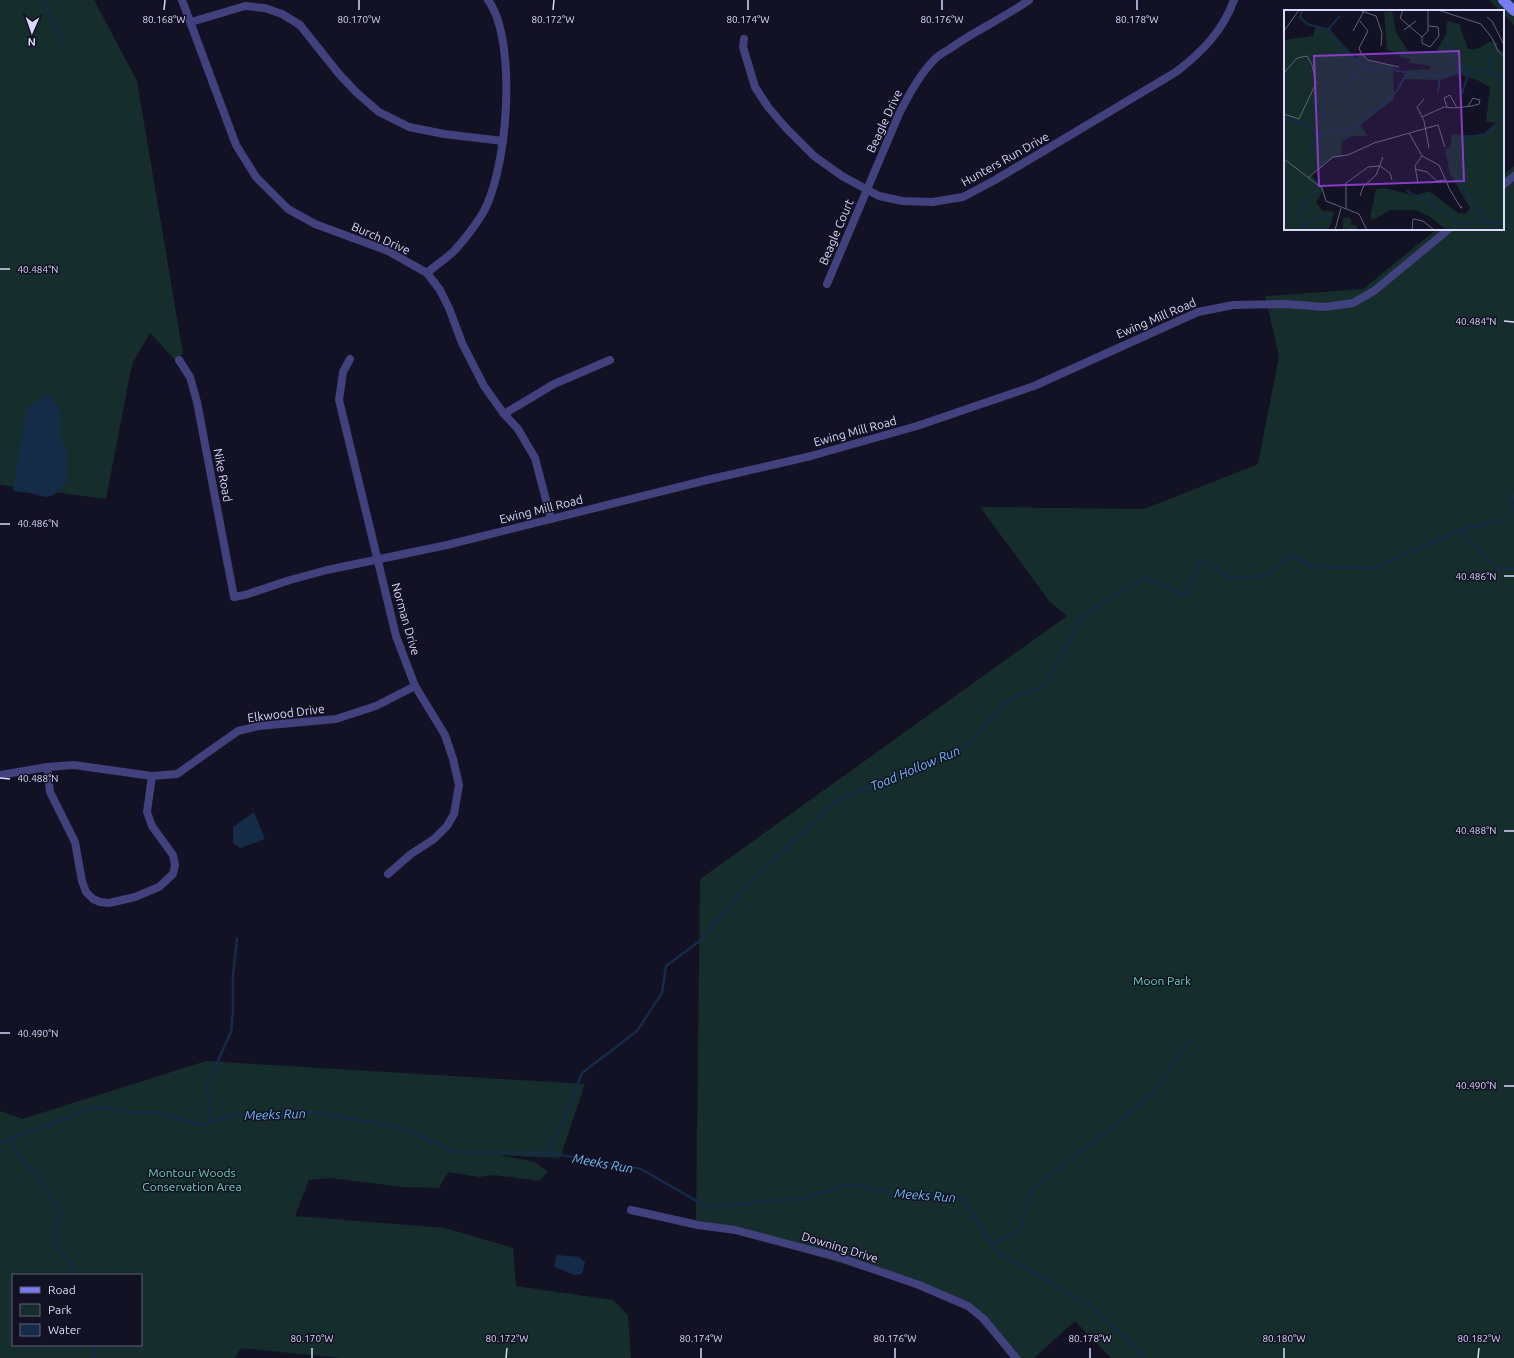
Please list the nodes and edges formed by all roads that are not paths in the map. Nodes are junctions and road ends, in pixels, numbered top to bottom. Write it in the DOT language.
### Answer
graph roads {
  1 [pos="182,0"];
  2 [pos="488,0"];
  3 [pos="1029,0"];
  4 [pos="1234,0"];
  5 [pos="1503,0"];
  6 [pos="1514,11"];
  7 [pos="191,22"];
  8 [pos="744,39"];
  9 [pos="503,141"];
  10 [pos="1514,176"];
  11 [pos="1504,184"];
  12 [pos="866,190"];
  13 [pos="1448,230"];
  14 [pos="427,273"];
  15 [pos="827,284"];
  16 [pos="179,360"];
  17 [pos="350,360"];
  18 [pos="610,360"];
  19 [pos="504,414"];
  20 [pos="551,519"];
  21 [pos="377,559"];
  22 [pos="234,597"];
  23 [pos="415,686"];
  24 [pos="47,767"];
  25 [pos="0,775"];
  26 [pos="152,776"];
  27 [pos="388,874"];
  28 [pos="631,1210"];
  29 [pos="1016,1358"];
  1 -- 7 [label="street, Burch Drive"];
  2 -- 9 [label="street"];
  3 -- 12 [label="street, Beagle Drive"];
  4 -- 12 [label="street, Hunters Run Drive"];
  5 -- 6 [label="main road"];
  7 -- 9 [label="street"];
  7 -- 14 [label="street, Burch Drive"];
  8 -- 12 [label="street, Hunters Run Drive"];
  9 -- 14 [label="street"];
  10 -- 11 [label="street"];
  12 -- 15 [label="street, Beagle Court"];
  13 -- 20 [label="street, Ewing Mill Road"];
  14 -- 19 [label="street, Burch Drive"];
  16 -- 22 [label="street, Nike Road"];
  17 -- 21 [label="street, Norman Drive"];
  18 -- 19 [label="street"];
  19 -- 20 [label="street, Burch Drive"];
  20 -- 21 [label="street, Ewing Mill Road"];
  21 -- 22 [label="street, Ewing Mill Road"];
  21 -- 23 [label="street, Norman Drive"];
  23 -- 26 [label="street, Elkwood Drive"];
  23 -- 27 [label="street, Norman Drive"];
  24 -- 25 [label="street, Elkwood Drive"];
  24 -- 26 [label="street, Elkwood Drive"];
  24 -- 26 [label="street"];
  28 -- 29 [label="street, Downing Drive"];
}
